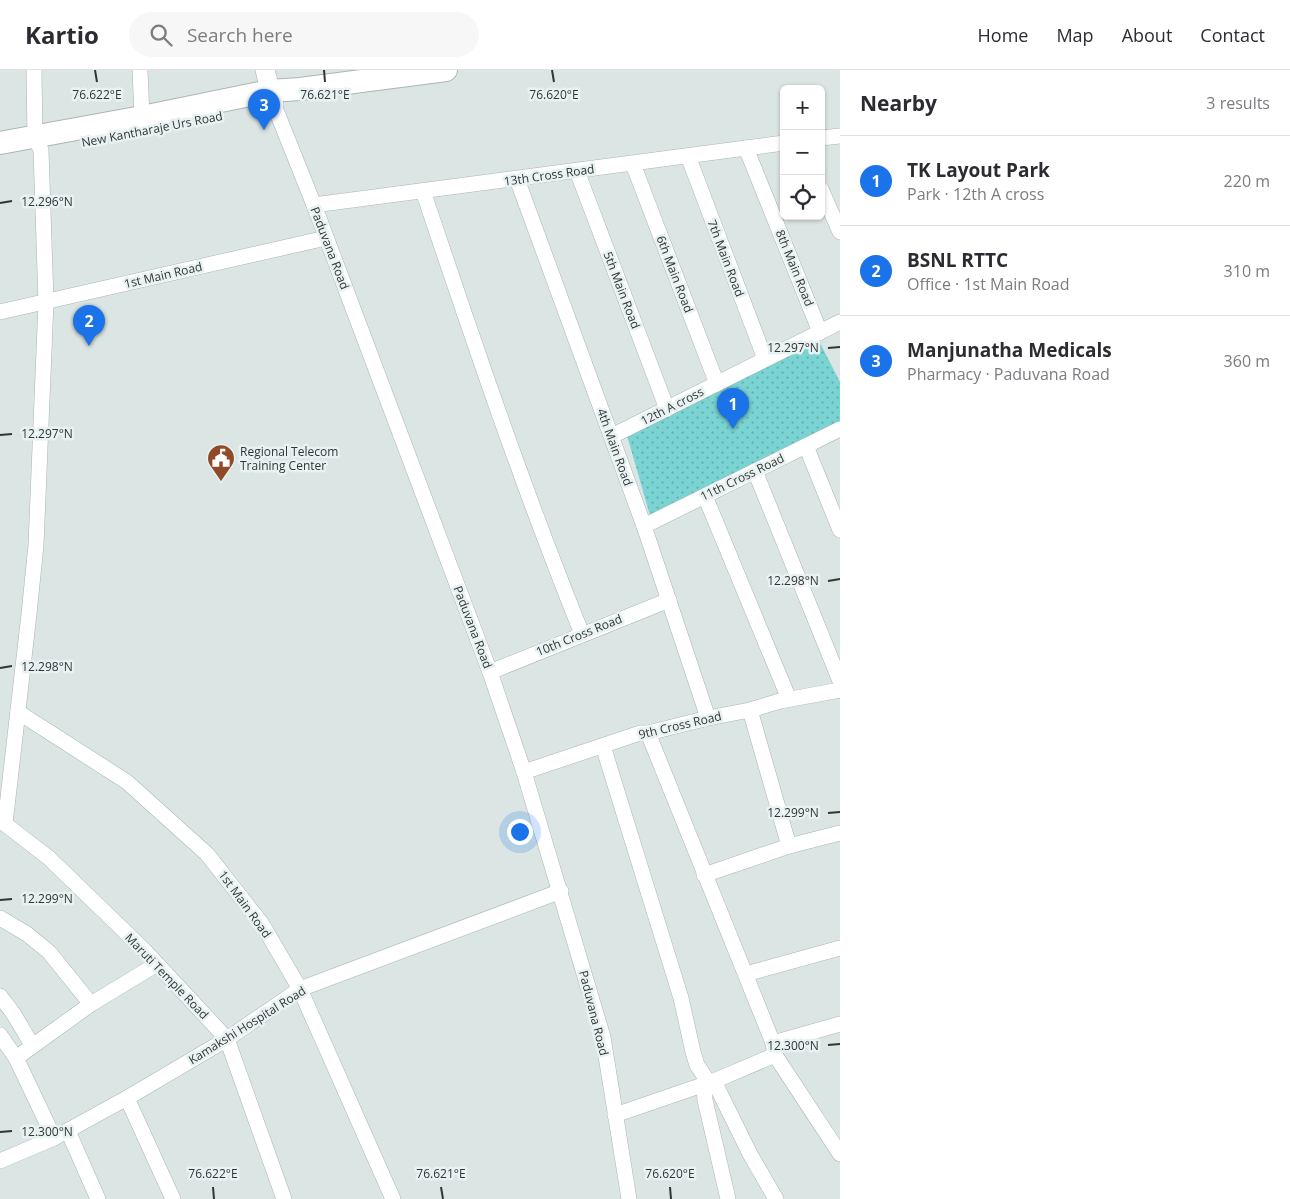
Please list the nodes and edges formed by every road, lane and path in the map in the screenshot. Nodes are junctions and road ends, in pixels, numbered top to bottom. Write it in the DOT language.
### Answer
graph roads {
  1 [pos="34,70"];
  2 [pos="140,70"];
  3 [pos="446,70"];
  4 [pos="270,89"];
  5 [pos="142,117"];
  6 [pos="840,136"];
  7 [pos="825,138"];
  8 [pos="0,143"];
  9 [pos="38,143"];
  10 [pos="780,144"];
  11 [pos="746,148"];
  12 [pos="688,156"];
  13 [pos="0,158"];
  14 [pos="633,164"];
  15 [pos="577,171"];
  16 [pos="517,179"];
  17 [pos="423,191"];
  18 [pos="825,198"];
  19 [pos="314,206"];
  20 [pos="840,232"];
  21 [pos="326,238"];
  22 [pos="46,302"];
  23 [pos="0,312"];
  24 [pos="840,322"];
  25 [pos="820,332"];
  26 [pos="765,359"];
  27 [pos="717,384"];
  28 [pos="667,409"];
  29 [pos="840,428"];
  30 [pos="612,436"];
  31 [pos="806,446"];
  32 [pos="756,471"];
  33 [pos="705,496"];
  34 [pos="644,526"];
  35 [pos="840,530"];
  36 [pos="669,600"];
  37 [pos="582,634"];
  38 [pos="490,672"];
  39 [pos="840,682"];
  40 [pos="840,690"];
  41 [pos="789,699"];
  42 [pos="750,710"];
  43 [pos="18,712"];
  44 [pos="708,718"];
  45 [pos="648,733"];
  46 [pos="603,746"];
  47 [pos="524,772"];
  48 [pos="3,823"];
  49 [pos="840,833"];
  50 [pos="789,846"];
  51 [pos="704,875"];
  52 [pos="560,891"];
  53 [pos="0,918"];
  54 [pos="840,948"];
  55 [pos="156,964"];
  56 [pos="746,974"];
  57 [pos="300,989"];
  58 [pos="0,996"];
  59 [pos="91,1004"];
  60 [pos="840,1024"];
  61 [pos="0,1035"];
  62 [pos="227,1039"];
  63 [pos="32,1045"];
  64 [pos="774,1049"];
  65 [pos="16,1058"];
  66 [pos="709,1083"];
  67 [pos="127,1098"];
  68 [pos="615,1115"];
  69 [pos="68,1131"];
  70 [pos="54,1138"];
  71 [pos="840,1154"];
  72 [pos="0,1161"];
  73 [pos="98,1199"];
  74 [pos="173,1199"];
  75 [pos="284,1199"];
  76 [pos="393,1199"];
  77 [pos="629,1199"];
  78 [pos="728,1199"];
  79 [pos="776,1199"];
  1 -- 9 [label="street"];
  2 -- 5 [label="street"];
  3 -- 4 [label="main road, New Kantharaje Urs Road"];
  4 -- 5 [label="main road, New Kantharaje Urs Road"];
  4 -- 9 [label="main road, New Kantharaje Urs Road"];
  4 -- 19 [label="street, Paduvana Road"];
  5 -- 9 [label="main road, New Kantharaje Urs Road"];
  6 -- 7 [label="street"];
  8 -- 9 [label="main road, New Kantharaje Urs Road"];
  9 -- 13 [label="main road, New Kantharaje Urs Road"];
  9 -- 22 [label="street"];
  10 -- 11 [label="street, 13th Cross Road"];
  11 -- 12 [label="street, 13th Cross Road"];
  11 -- 25 [label="street, 8th Main Road"];
  12 -- 14 [label="street, 13th Cross Road"];
  12 -- 26 [label="street, 7th Main Road"];
  14 -- 15 [label="street, 13th Cross Road"];
  14 -- 27 [label="street, 6th Main Road"];
  15 -- 16 [label="street, 13th Cross Road"];
  15 -- 28 [label="street, 5th Main Road"];
  16 -- 17 [label="street, 13th Cross Road"];
  16 -- 30 [label="street, 4th Main Road"];
  17 -- 19 [label="street, 13th Cross Road"];
  17 -- 37 [label="street"];
  18 -- 20 [label="street"];
  19 -- 21 [label="street, Paduvana Road"];
  21 -- 22 [label="street, 1st Main Road"];
  21 -- 38 [label="street, Paduvana Road"];
  22 -- 23 [label="street, 1st Main Road"];
  22 -- 43 [label="street"];
  24 -- 25 [label="street, 12th A cross"];
  25 -- 26 [label="street, 12th A cross"];
  26 -- 27 [label="street, 12th A cross"];
  27 -- 28 [label="street, 12th A cross"];
  28 -- 30 [label="street, 12th A cross"];
  29 -- 31 [label="street, 11th Cross Road"];
  30 -- 34 [label="street, 4th Main Road"];
  31 -- 32 [label="street, 11th Cross Road"];
  31 -- 35 [label="street"];
  32 -- 33 [label="street, 11th Cross Road"];
  32 -- 39 [label="street"];
  33 -- 34 [label="street, 11th Cross Road"];
  33 -- 41 [label="street"];
  34 -- 36 [label="street, 4th Main Road"];
  36 -- 37 [label="street, 10th Cross Road"];
  36 -- 44 [label="street, 4th Main Road"];
  37 -- 38 [label="street, 10th Cross Road"];
  38 -- 47 [label="street, Paduvana Road"];
  40 -- 41 [label="street, 9th Cross Road"];
  41 -- 42 [label="street, 9th Cross Road"];
  42 -- 44 [label="street, 9th Cross Road"];
  42 -- 50 [label="street"];
  43 -- 48 [label="street"];
  43 -- 57 [label="street, 1st Main Road"];
  44 -- 45 [label="street, 9th Cross Road"];
  45 -- 46 [label="street, 9th Cross Road"];
  45 -- 51 [label="street"];
  46 -- 47 [label="street, 9th Cross Road"];
  46 -- 66 [label="street"];
  47 -- 52 [label="street, Paduvana Road"];
  48 -- 55 [label="street, Maruti Temple Road"];
  49 -- 50 [label="street"];
  50 -- 51 [label="street"];
  51 -- 56 [label="street"];
  52 -- 57 [label="street, Kamakshi Hospital Road"];
  52 -- 68 [label="street, Paduvana Road"];
  53 -- 59 [label="street"];
  54 -- 56 [label="street"];
  55 -- 59 [label="street"];
  55 -- 62 [label="street, Maruti Temple Road"];
  56 -- 64 [label="street"];
  57 -- 62 [label="street, Kamakshi Hospital Road"];
  57 -- 76 [label="street, 1st Main Road"];
  58 -- 63 [label="street"];
  59 -- 63 [label="street"];
  60 -- 64 [label="street"];
  61 -- 65 [label="street"];
  62 -- 67 [label="street, Kamakshi Hospital Road"];
  62 -- 75 [label="street, Maruti Temple Road"];
  63 -- 65 [label="street"];
  64 -- 66 [label="street"];
  64 -- 71 [label="street"];
  65 -- 70 [label="street"];
  66 -- 68 [label="street"];
  66 -- 78 [label="street"];
  66 -- 79 [label="street"];
  67 -- 69 [label="street, Kamakshi Hospital Road"];
  67 -- 74 [label="street"];
  68 -- 77 [label="street, Paduvana Road"];
  69 -- 70 [label="street, Kamakshi Hospital Road"];
  69 -- 73 [label="street"];
  70 -- 72 [label="street, Kamakshi Hospital Road"];
}
